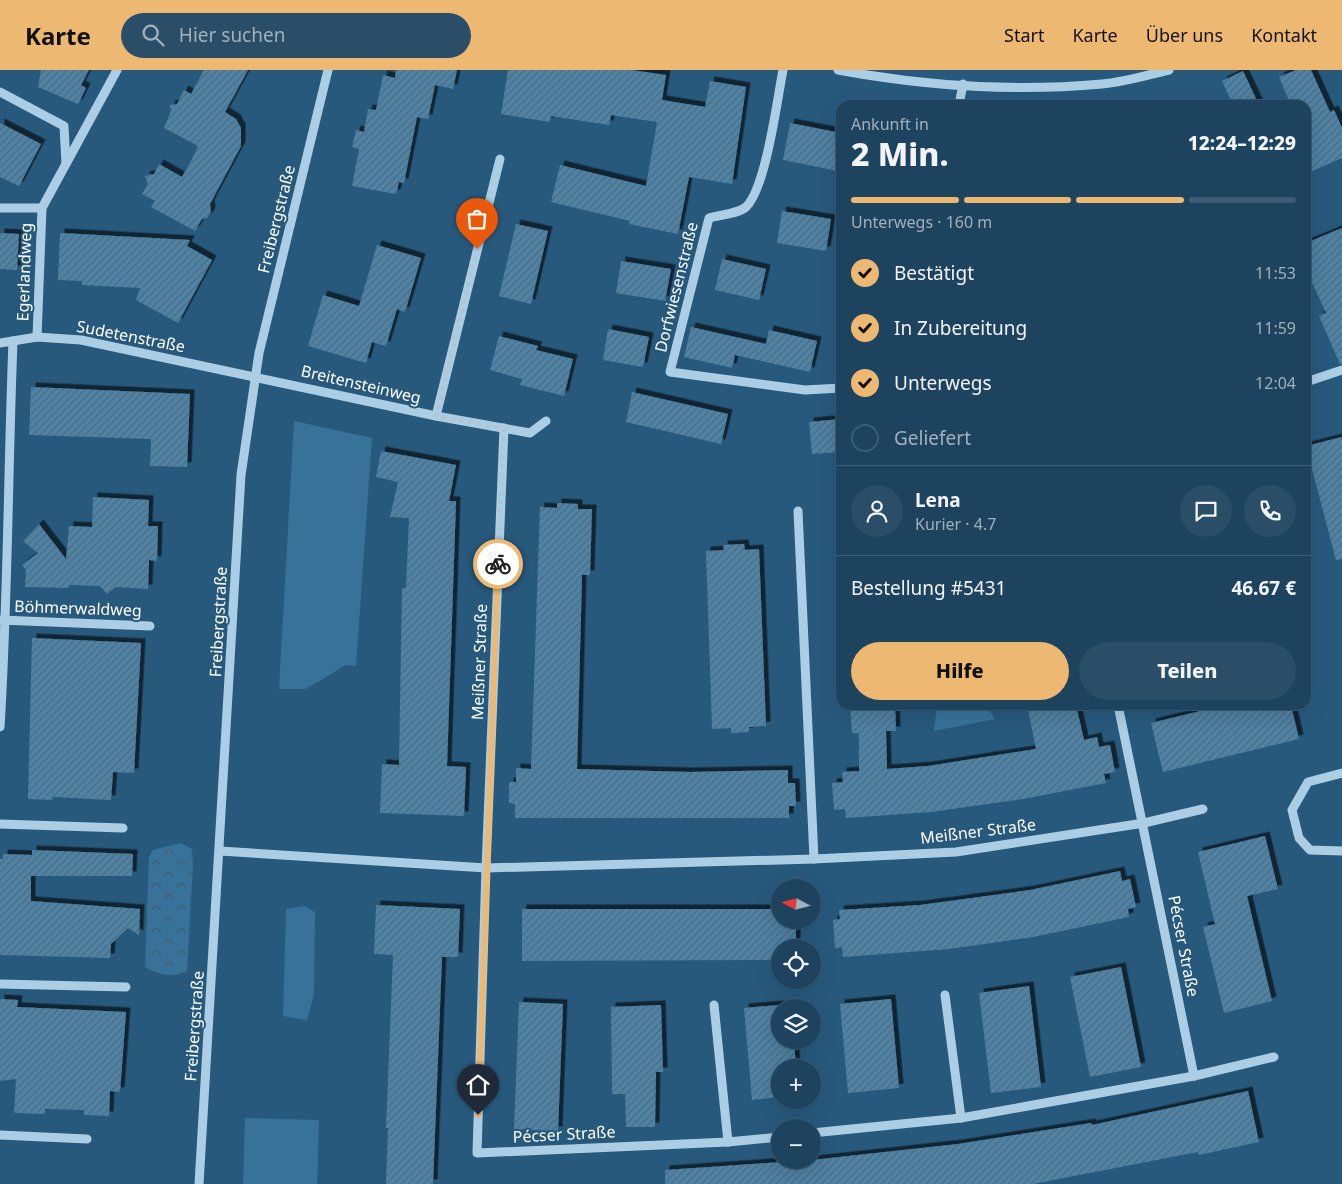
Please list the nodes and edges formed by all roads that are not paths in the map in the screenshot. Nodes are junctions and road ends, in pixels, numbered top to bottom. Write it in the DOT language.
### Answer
graph roads {
  1 [pos="117,70"];
  2 [pos="328,70"];
  3 [pos="783,70"];
  4 [pos="838,70"];
  5 [pos="1169,70"];
  6 [pos="963,84"];
  7 [pos="0,92"];
  8 [pos="959,100"];
  9 [pos="500,159"];
  10 [pos="66,164"];
  11 [pos="0,208"];
  12 [pos="42,208"];
  13 [pos="37,337"];
  14 [pos="13,341"];
  15 [pos="0,343"];
  16 [pos="1342,370"];
  17 [pos="255,376"];
  18 [pos="1311,380"];
  19 [pos="836,388"];
  20 [pos="436,416"];
  21 [pos="546,421"];
  22 [pos="504,428"];
  23 [pos="3,505"];
  24 [pos="798,511"];
  25 [pos="3,620"];
  26 [pos="150,626"];
  27 [pos="1119,710"];
  28 [pos="0,727"];
  29 [pos="1342,773"];
  30 [pos="1204,809"];
  31 [pos="1144,823"];
  32 [pos="0,824"];
  33 [pos="122,828"];
  34 [pos="220,851"];
  35 [pos="1342,851"];
  36 [pos="814,859"];
  37 [pos="486,868"];
  38 [pos="0,984"];
  39 [pos="126,987"];
  40 [pos="945,995"];
  41 [pos="714,1005"];
  42 [pos="1274,1058"];
  43 [pos="1194,1076"];
  44 [pos="961,1118"];
  45 [pos="821,1132"];
  46 [pos="0,1135"];
  47 [pos="771,1138"];
  48 [pos="87,1140"];
  49 [pos="728,1142"];
  50 [pos="200,1184"];
  1 -- 10 [label="street, Egerlandweg"];
  2 -- 17 [label="street, Freibergstraße"];
  3 -- 19 [label="street, Dorfwiesenstraße"];
  4 -- 6 [label="street"];
  5 -- 6 [label="street"];
  6 -- 8 [label="street"];
  7 -- 10 [label="street"];
  9 -- 20 [label="street, Breitensteinweg"];
  10 -- 12 [label="street, Egerlandweg"];
  11 -- 12 [label="street, Egerlandweg"];
  12 -- 13 [label="street, Egerlandweg"];
  13 -- 14 [label="street, Sudetenstraße"];
  13 -- 17 [label="street, Sudetenstraße"];
  14 -- 15 [label="street, Sudetenstraße"];
  14 -- 23 [label="street, Böhmerwaldweg"];
  16 -- 18 [label="street"];
  17 -- 20 [label="street, Breitensteinweg"];
  17 -- 34 [label="street, Freibergstraße"];
  20 -- 22 [label="street"];
  21 -- 22 [label="street"];
  22 -- 37 [label="street, Meißner Straße"];
  23 -- 25 [label="street, Böhmerwaldweg"];
  24 -- 36 [label="street"];
  25 -- 26 [label="street, Böhmerwaldweg"];
  25 -- 28 [label="street, Böhmerwaldweg"];
  27 -- 31 [label="street"];
  29 -- 35 [label="street"];
  30 -- 31 [label="street, Meißner Straße"];
  31 -- 36 [label="street, Meißner Straße"];
  31 -- 43 [label="street, Pécser Straße"];
  32 -- 33 [label="street"];
  34 -- 37 [label="street, Meißner Straße"];
  34 -- 50 [label="street, Freibergstraße"];
  36 -- 37 [label="street, Meißner Straße"];
  37 -- 49 [label="street, Pécser Straße"];
  38 -- 39 [label="street"];
  40 -- 44 [label="street"];
  41 -- 49 [label="street"];
  42 -- 43 [label="street"];
  43 -- 44 [label="street"];
  44 -- 45 [label="street"];
  46 -- 48 [label="street"];
  47 -- 49 [label="street, Pécser Straße"];
}
